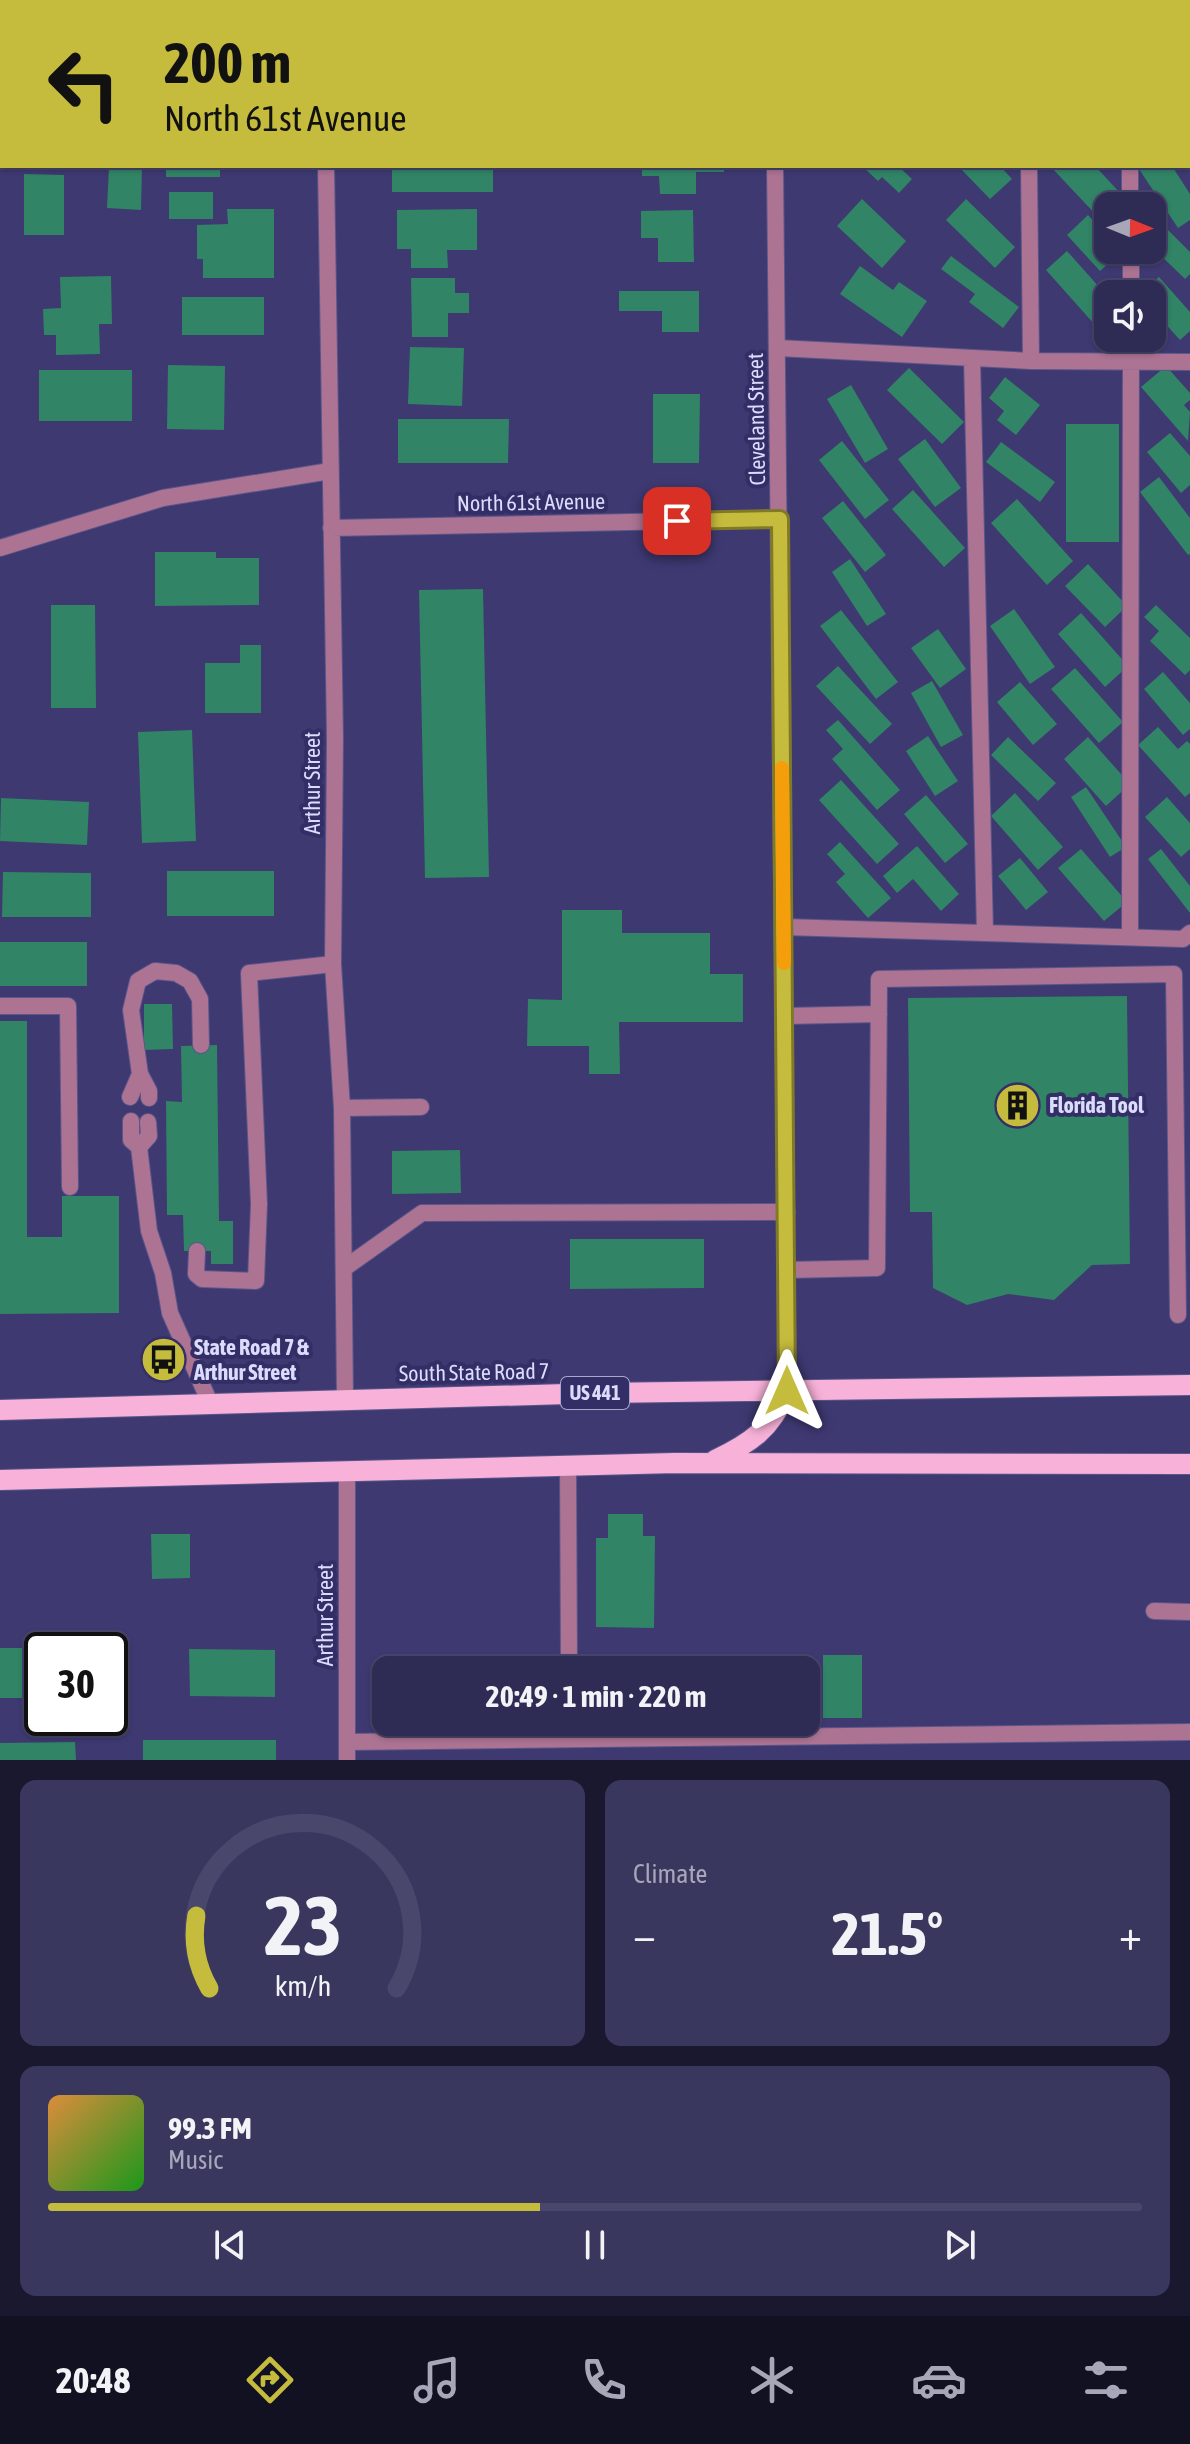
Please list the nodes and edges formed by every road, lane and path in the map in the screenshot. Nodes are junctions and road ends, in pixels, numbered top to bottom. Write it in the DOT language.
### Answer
graph roads {
  1 [pos="326,168"];
  2 [pos="775,168"];
  3 [pos="1029,168"];
  4 [pos="1130,168"];
  5 [pos="1130,192"];
  6 [pos="778,348"];
  7 [pos="1132,352"];
  8 [pos="972,358"];
  9 [pos="1031,361"];
  10 [pos="1132,361"];
  11 [pos="1190,362"];
  12 [pos="330,471"];
  13 [pos="780,519"];
  14 [pos="331,528"];
  15 [pos="0,548"];
  16 [pos="784,927"];
  17 [pos="985,933"];
  18 [pos="1190,933"];
  19 [pos="1130,937"];
  20 [pos="333,964"];
  21 [pos="0,1006"];
  22 [pos="879,1014"];
  23 [pos="785,1016"];
  24 [pos="201,1045"];
  25 [pos="140,1074"];
  26 [pos="130,1097"];
  27 [pos="149,1098"];
  28 [pos="421,1107"];
  29 [pos="342,1108"];
  30 [pos="131,1121"];
  31 [pos="148,1122"];
  32 [pos="139,1147"];
  33 [pos="70,1187"];
  34 [pos="787,1212"];
  35 [pos="197,1251"];
  36 [pos="346,1267"];
  37 [pos="787,1270"];
  38 [pos="1178,1315"];
  39 [pos="1190,1385"];
  40 [pos="787,1391"];
  41 [pos="345,1399"];
  42 [pos="210,1403"];
  43 [pos="0,1410"];
  44 [pos="708,1463"];
  45 [pos="1190,1464"];
  46 [pos="568,1465"];
  47 [pos="347,1470"];
  48 [pos="0,1480"];
  49 [pos="1154,1611"];
  50 [pos="1190,1612"];
  51 [pos="569,1656"];
  52 [pos="820,1731"];
  53 [pos="1190,1732"];
  54 [pos="493,1736"];
  55 [pos="347,1742"];
  56 [pos="347,1760"];
  1 -- 12 [label="street, Arthur Street"];
  2 -- 6 [label="street, Cleveland Street"];
  3 -- 9 [label="street"];
  4 -- 5 [label="street"];
  6 -- 8 [label="street"];
  6 -- 13 [label="street, Cleveland Street"];
  7 -- 10 [label="street"];
  8 -- 9 [label="street"];
  8 -- 17 [label="street"];
  9 -- 10 [label="street"];
  10 -- 11 [label="street"];
  10 -- 19 [label="street"];
  12 -- 14 [label="street, Arthur Street"];
  12 -- 15 [label="street"];
  13 -- 14 [label="street, North 61st Avenue"];
  13 -- 16 [label="street, Cleveland Street"];
  14 -- 20 [label="street, Arthur Street"];
  16 -- 17 [label="street"];
  16 -- 23 [label="street, Cleveland Street"];
  17 -- 19 [label="street"];
  18 -- 19 [label="street"];
  20 -- 29 [label="street, Arthur Street"];
  20 -- 35 [label="street"];
  21 -- 33 [label="street"];
  22 -- 23 [label="street"];
  22 -- 37 [label="street"];
  22 -- 38 [label="street"];
  23 -- 34 [label="street, Cleveland Street"];
  24 -- 25 [label="street"];
  25 -- 26 [label="street"];
  25 -- 27 [label="street"];
  28 -- 29 [label="street"];
  29 -- 36 [label="street, Arthur Street"];
  30 -- 32 [label="street"];
  31 -- 32 [label="street"];
  32 -- 42 [label="street"];
  34 -- 36 [label="street"];
  34 -- 37 [label="street, Cleveland Street"];
  36 -- 41 [label="street, Arthur Street"];
  37 -- 40 [label="street, Cleveland Street"];
  39 -- 40 [label="main road, South State Road 7 / US 441"];
  40 -- 41 [label="main road, South State Road 7 / US 441"];
  40 -- 44 [label="main road"];
  41 -- 42 [label="main road, South State Road 7 / US 441"];
  42 -- 43 [label="main road, South State Road 7 / US 441"];
  44 -- 45 [label="main road"];
  44 -- 46 [label="main road"];
  46 -- 47 [label="main road"];
  46 -- 51 [label="street"];
  47 -- 48 [label="main road"];
  47 -- 55 [label="street, Arthur Street"];
  49 -- 50 [label="street"];
  52 -- 53 [label="street"];
  54 -- 55 [label="street"];
  55 -- 56 [label="street, Arthur Street"];
}
